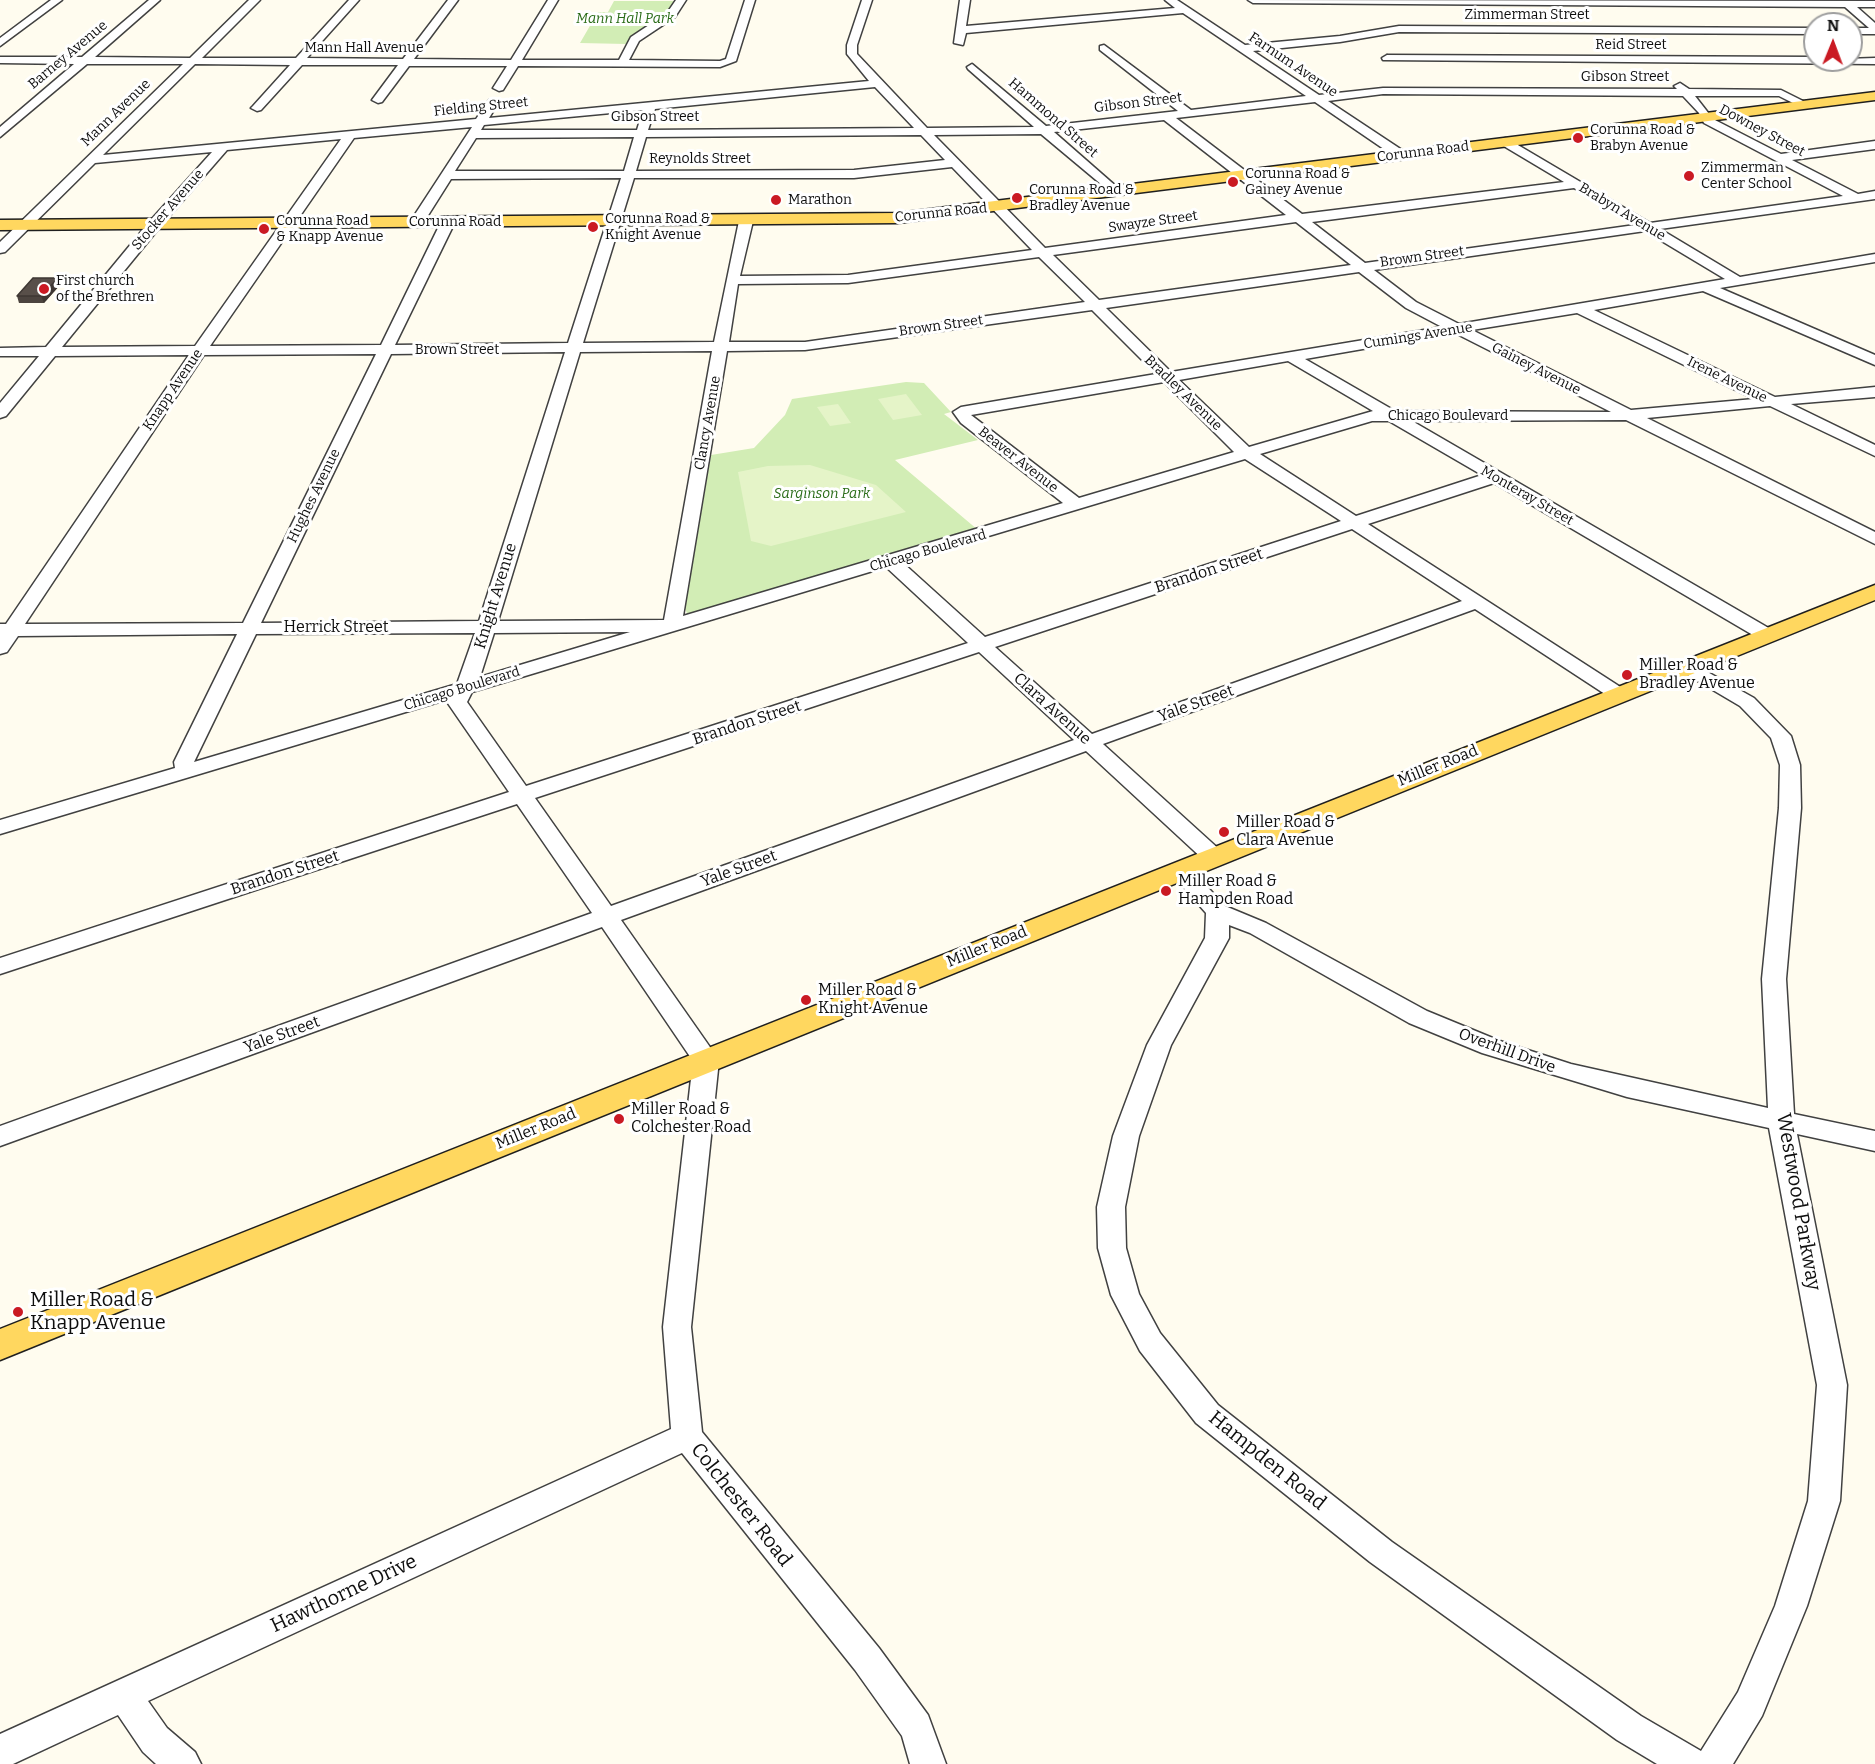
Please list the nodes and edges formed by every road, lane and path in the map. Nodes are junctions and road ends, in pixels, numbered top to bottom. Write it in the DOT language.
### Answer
graph roads {
  1 [pos="57,0"];
  2 [pos="155,0"];
  3 [pos="255,0"];
  4 [pos="354,0"];
  5 [pos="453,0"];
  6 [pos="553,0"];
  7 [pos="681,0"];
  8 [pos="750,0"];
  9 [pos="867,0"];
  10 [pos="964,0"];
  11 [pos="1170,0"];
  12 [pos="1253,0"];
  13 [pos="1608,2"];
  14 [pos="1707,2"];
  15 [pos="1848,4"];
  16 [pos="1875,4"];
  17 [pos="1183,10"];
  18 [pos="1875,29"];
  19 [pos="961,30"];
  20 [pos="1632,30"];
  21 [pos="1803,31"];
  22 [pos="1350,37"];
  23 [pos="959,42"];
  24 [pos="0,43"];
  25 [pos="1104,48"];
  26 [pos="1241,49"];
  27 [pos="1387,58"];
  28 [pos="0,60"];
  29 [pos="1658,60"];
  30 [pos="84,61"];
  31 [pos="1875,61"];
  32 [pos="191,62"];
  33 [pos="298,62"];
  34 [pos="405,63"];
  35 [pos="514,63"];
  36 [pos="622,64"];
  37 [pos="972,67"];
  38 [pos="1396,80"];
  39 [pos="876,84"];
  40 [pos="499,88"];
  41 [pos="1685,92"];
  42 [pos="1875,96"];
  43 [pos="1316,98"];
  44 [pos="378,100"];
  45 [pos="493,102"];
  46 [pos="1805,105"];
  47 [pos="650,106"];
  48 [pos="257,108"];
  49 [pos="1188,113"];
  50 [pos="1165,116"];
  51 [pos="1706,117"];
  52 [pos="475,128"];
  53 [pos="1044,129"];
  54 [pos="0,132"];
  55 [pos="642,132"];
  56 [pos="922,132"];
  57 [pos="350,135"];
  58 [pos="1506,142"];
  59 [pos="1875,145"];
  60 [pos="223,147"];
  61 [pos="1401,155"];
  62 [pos="1779,158"];
  63 [pos="89,160"];
  64 [pos="954,163"];
  65 [pos="446,175"];
  66 [pos="627,175"];
  67 [pos="1243,175"];
  68 [pos="1576,184"];
  69 [pos="1114,191"];
  70 [pos="1875,195"];
  71 [pos="1855,197"];
  72 [pos="997,206"];
  73 [pos="1875,207"];
  74 [pos="1297,219"];
  75 [pos="613,221"];
  76 [pos="746,221"];
  77 [pos="417,222"];
  78 [pos="448,222"];
  79 [pos="288,223"];
  80 [pos="24,224"];
  81 [pos="155,224"];
  82 [pos="0,225"];
  83 [pos="1645,226"];
  84 [pos="0,249"];
  85 [pos="1042,252"];
  86 [pos="1875,258"];
  87 [pos="1853,262"];
  88 [pos="1359,266"];
  89 [pos="1875,271"];
  90 [pos="732,280"];
  91 [pos="1739,282"];
  92 [pos="1707,288"];
  93 [pos="1093,304"];
  94 [pos="1579,309"];
  95 [pos="1459,329"];
  96 [pos="721,348"];
  97 [pos="573,349"];
  98 [pos="199,351"];
  99 [pos="386,351"];
  100 [pos="0,352"];
  101 [pos="50,352"];
  102 [pos="1290,357"];
  103 [pos="1875,360"];
  104 [pos="1167,377"];
  105 [pos="1875,392"];
  106 [pos="1773,402"];
  107 [pos="961,412"];
  108 [pos="0,413"];
  109 [pos="1388,415"];
  110 [pos="1627,416"];
  111 [pos="1875,451"];
  112 [pos="1249,454"];
  113 [pos="1494,477"];
  114 [pos="1078,506"];
  115 [pos="1355,523"];
  116 [pos="1875,538"];
  117 [pos="891,562"];
  118 [pos="1875,592"];
  119 [pos="1477,602"];
  120 [pos="486,626"];
  121 [pos="672,626"];
  122 [pos="249,628"];
  123 [pos="6,630"];
  124 [pos="1765,634"];
  125 [pos="982,647"];
  126 [pos="0,648"];
  127 [pos="1686,666"];
  128 [pos="464,687"];
  129 [pos="1618,694"];
  130 [pos="1089,743"];
  131 [pos="187,771"];
  132 [pos="523,796"];
  133 [pos="0,827"];
  134 [pos="1213,856"];
  135 [pos="1179,870"];
  136 [pos="1217,911"];
  137 [pos="605,917"];
  138 [pos="0,966"];
  139 [pos="706,1060"];
  140 [pos="1781,1121"];
  141 [pos="0,1136"];
  142 [pos="1875,1141"];
  143 [pos="0,1345"];
  144 [pos="687,1436"];
  145 [pos="124,1695"];
  146 [pos="0,1752"];
  147 [pos="183,1764"];
  148 [pos="928,1764"];
  149 [pos="1690,1764"];
  150 [pos="1713,1764"];
  1 -- 24 [label="street"];
  2 -- 30 [label="street, Barney Avenue"];
  3 -- 32 [label="street, Mann Avenue"];
  4 -- 33 [label="street"];
  5 -- 34 [label="street"];
  6 -- 35 [label="street"];
  7 -- 36 [label="street"];
  8 -- 36 [label="street, Mann Hall Avenue"];
  9 -- 39 [label="street, Bradley Avenue"];
  10 -- 19 [label="street"];
  11 -- 17 [label="street, Farnum Avenue"];
  12 -- 13 [label="street"];
  13 -- 14 [label="street"];
  13 -- 20 [label="street, Downey Street"];
  14 -- 15 [label="street"];
  15 -- 16 [label="street"];
  15 -- 18 [label="street"];
  17 -- 19 [label="street"];
  17 -- 26 [label="street, Farnum Avenue"];
  19 -- 23 [label="street"];
  20 -- 21 [label="street, Zimmerman Street"];
  20 -- 22 [label="street, Zimmerman Street"];
  20 -- 29 [label="street, Downey Street"];
  22 -- 26 [label="street, Zimmerman Street"];
  22 -- 27 [label="street"];
  25 -- 49 [label="street"];
  26 -- 43 [label="street, Farnum Avenue"];
  27 -- 29 [label="street, Reid Street"];
  27 -- 38 [label="street"];
  28 -- 30 [label="street, Mann Hall Avenue"];
  29 -- 31 [label="street, Reid Street"];
  29 -- 41 [label="street, Downey Street"];
  30 -- 32 [label="street, Mann Hall Avenue"];
  30 -- 54 [label="street, Barney Avenue"];
  32 -- 33 [label="street, Mann Hall Avenue"];
  32 -- 63 [label="street, Mann Avenue"];
  33 -- 34 [label="street, Mann Hall Avenue"];
  33 -- 48 [label="street"];
  34 -- 35 [label="street, Mann Hall Avenue"];
  34 -- 44 [label="street"];
  35 -- 36 [label="street, Mann Hall Avenue"];
  35 -- 40 [label="street"];
  37 -- 53 [label="street, Hammond Street"];
  38 -- 41 [label="street, Gibson Street"];
  38 -- 43 [label="street, Gibson Street"];
  39 -- 47 [label="street, Fielding Street"];
  39 -- 56 [label="street, Bradley Avenue"];
  41 -- 46 [label="street, Gibson Street"];
  41 -- 51 [label="street, Downey Street"];
  42 -- 46 [label="main road, Corunna Road"];
  43 -- 49 [label="street, Gibson Street"];
  43 -- 61 [label="street, Farnum Avenue"];
  45 -- 52 [label="street"];
  46 -- 51 [label="main road, Corunna Road"];
  47 -- 52 [label="street, Fielding Street"];
  47 -- 55 [label="street, Knight Avenue"];
  49 -- 50 [label="street, Gibson Street"];
  50 -- 53 [label="street, Gibson Street"];
  50 -- 67 [label="street, Gainey Avenue"];
  51 -- 58 [label="main road, Corunna Road"];
  51 -- 62 [label="street, Downey Street"];
  52 -- 55 [label="street, Gibson Street"];
  52 -- 57 [label="street, Fielding Street"];
  52 -- 65 [label="street"];
  53 -- 56 [label="street, Gibson Street"];
  53 -- 69 [label="street, Hammond Street"];
  55 -- 56 [label="street, Gibson Street"];
  55 -- 66 [label="street, Knight Avenue"];
  56 -- 64 [label="street, Bradley Avenue"];
  57 -- 60 [label="street, Fielding Street"];
  57 -- 79 [label="street, Knapp Avenue"];
  58 -- 61 [label="main road, Corunna Road"];
  58 -- 68 [label="street, Brabyn Avenue"];
  59 -- 62 [label="street"];
  60 -- 63 [label="street, Fielding Street"];
  60 -- 81 [label="street, Stocker Avenue"];
  61 -- 67 [label="main road, Corunna Road"];
  62 -- 71 [label="street, Downey Street"];
  63 -- 80 [label="street, Mann Avenue"];
  64 -- 66 [label="street, Reynolds Street"];
  64 -- 72 [label="street, Bradley Avenue"];
  65 -- 66 [label="street, Reynolds Street"];
  65 -- 77 [label="street"];
  66 -- 75 [label="street, Knight Avenue"];
  67 -- 69 [label="main road, Corunna Road"];
  67 -- 74 [label="street, Gainey Avenue"];
  68 -- 74 [label="street, Swayze Street"];
  68 -- 83 [label="street, Brabyn Avenue"];
  69 -- 72 [label="main road, Corunna Road"];
  70 -- 71 [label="street, Brown Street"];
  71 -- 73 [label="street, Downey Street"];
  71 -- 83 [label="street, Brown Street"];
  72 -- 76 [label="main road, Corunna Road"];
  72 -- 85 [label="street, Bradley Avenue"];
  74 -- 85 [label="street, Swayze Street"];
  74 -- 88 [label="street, Gainey Avenue"];
  75 -- 76 [label="main road, Corunna Road"];
  75 -- 78 [label="main road, Corunna Road"];
  75 -- 97 [label="street, Knight Avenue"];
  76 -- 90 [label="street, Clancy Avenue"];
  77 -- 78 [label="main road, Corunna Road"];
  77 -- 79 [label="main road, Corunna Road"];
  78 -- 99 [label="street, Hughes Avenue"];
  79 -- 81 [label="main road, Corunna Road"];
  79 -- 98 [label="street, Knapp Avenue"];
  80 -- 81 [label="main road, Corunna Road"];
  80 -- 82 [label="main road, Corunna Road"];
  80 -- 84 [label="street, Mann Avenue"];
  81 -- 101 [label="street, Stocker Avenue"];
  83 -- 88 [label="street, Brown Street"];
  83 -- 91 [label="street, Brabyn Avenue"];
  85 -- 90 [label="street, Swayze Street"];
  85 -- 93 [label="street, Bradley Avenue"];
  86 -- 87 [label="street, Cumings Avenue"];
  87 -- 89 [label="street"];
  87 -- 91 [label="street, Cumings Avenue"];
  88 -- 93 [label="street, Brown Street"];
  88 -- 95 [label="street, Gainey Avenue"];
  90 -- 96 [label="street, Clancy Avenue"];
  91 -- 92 [label="street, Cumings Avenue"];
  92 -- 94 [label="street, Cumings Avenue"];
  92 -- 103 [label="street"];
  93 -- 96 [label="street, Brown Street"];
  93 -- 104 [label="street, Bradley Avenue"];
  94 -- 95 [label="street, Cumings Avenue"];
  94 -- 106 [label="street, Irene Avenue"];
  95 -- 102 [label="street, Cumings Avenue"];
  95 -- 110 [label="street, Gainey Avenue"];
  96 -- 97 [label="street, Brown Street"];
  96 -- 121 [label="street, Clancy Avenue"];
  97 -- 99 [label="street, Brown Street"];
  97 -- 120 [label="street, Knight Avenue"];
  98 -- 99 [label="street, Brown Street"];
  98 -- 101 [label="street, Brown Street"];
  98 -- 123 [label="street, Knapp Avenue"];
  99 -- 122 [label="street, Hughes Avenue"];
  100 -- 101 [label="street, Brown Street"];
  101 -- 108 [label="street, Stocker Avenue"];
  102 -- 104 [label="street, Cumings Avenue"];
  102 -- 109 [label="street, Monteray Street"];
  104 -- 107 [label="street, Cumings Avenue"];
  104 -- 112 [label="street, Bradley Avenue"];
  105 -- 106 [label="street, Chicago Boulevard"];
  106 -- 110 [label="street, Chicago Boulevard"];
  106 -- 111 [label="street, Irene Avenue"];
  107 -- 114 [label="street, Beaver Avenue"];
  109 -- 110 [label="street, Chicago Boulevard"];
  109 -- 112 [label="street, Chicago Boulevard"];
  109 -- 113 [label="street, Monteray Street"];
  110 -- 116 [label="street, Gainey Avenue"];
  112 -- 114 [label="street, Chicago Boulevard"];
  112 -- 115 [label="street, Bradley Avenue"];
  113 -- 115 [label="street, Brandon Street"];
  113 -- 124 [label="street, Monteray Street"];
  114 -- 117 [label="street, Chicago Boulevard"];
  115 -- 119 [label="street, Bradley Avenue"];
  115 -- 125 [label="street, Brandon Street"];
  117 -- 121 [label="street, Chicago Boulevard"];
  117 -- 125 [label="street, Clara Avenue"];
  118 -- 124 [label="main road, Miller Road"];
  119 -- 129 [label="street, Bradley Avenue"];
  119 -- 130 [label="street, Yale Street"];
  120 -- 121 [label="street, Herrick Street"];
  120 -- 122 [label="street, Herrick Street"];
  120 -- 128 [label="street, Knight Avenue"];
  121 -- 128 [label="street, Chicago Boulevard"];
  122 -- 123 [label="street, Herrick Street"];
  122 -- 131 [label="street, Hughes Avenue"];
  123 -- 126 [label="street, Knapp Avenue"];
  124 -- 127 [label="main road, Miller Road"];
  125 -- 130 [label="street, Clara Avenue"];
  125 -- 132 [label="street, Brandon Street"];
  127 -- 129 [label="main road, Miller Road"];
  127 -- 140 [label="street, Westwood Parkway"];
  128 -- 131 [label="street, Chicago Boulevard"];
  128 -- 132 [label="street, Knight Avenue"];
  129 -- 134 [label="main road, Miller Road"];
  130 -- 134 [label="street, Clara Avenue"];
  130 -- 137 [label="street, Yale Street"];
  131 -- 133 [label="street, Chicago Boulevard"];
  132 -- 137 [label="street, Knight Avenue"];
  132 -- 138 [label="street, Brandon Street"];
  134 -- 135 [label="main road, Miller Road"];
  135 -- 136 [label="street, Overhill Drive"];
  135 -- 139 [label="main road, Miller Road"];
  136 -- 140 [label="street, Overhill Drive"];
  136 -- 149 [label="street, Hampden Road"];
  137 -- 139 [label="street, Knight Avenue"];
  137 -- 141 [label="street, Yale Street"];
  139 -- 143 [label="main road, Miller Road"];
  139 -- 144 [label="street, Colchester Road"];
  140 -- 142 [label="street, Overhill Drive"];
  140 -- 150 [label="street, Westwood Parkway"];
  144 -- 145 [label="street, Hawthorne Drive"];
  144 -- 148 [label="street, Colchester Road"];
  145 -- 146 [label="street, Hawthorne Drive"];
  145 -- 147 [label="street"];
}
